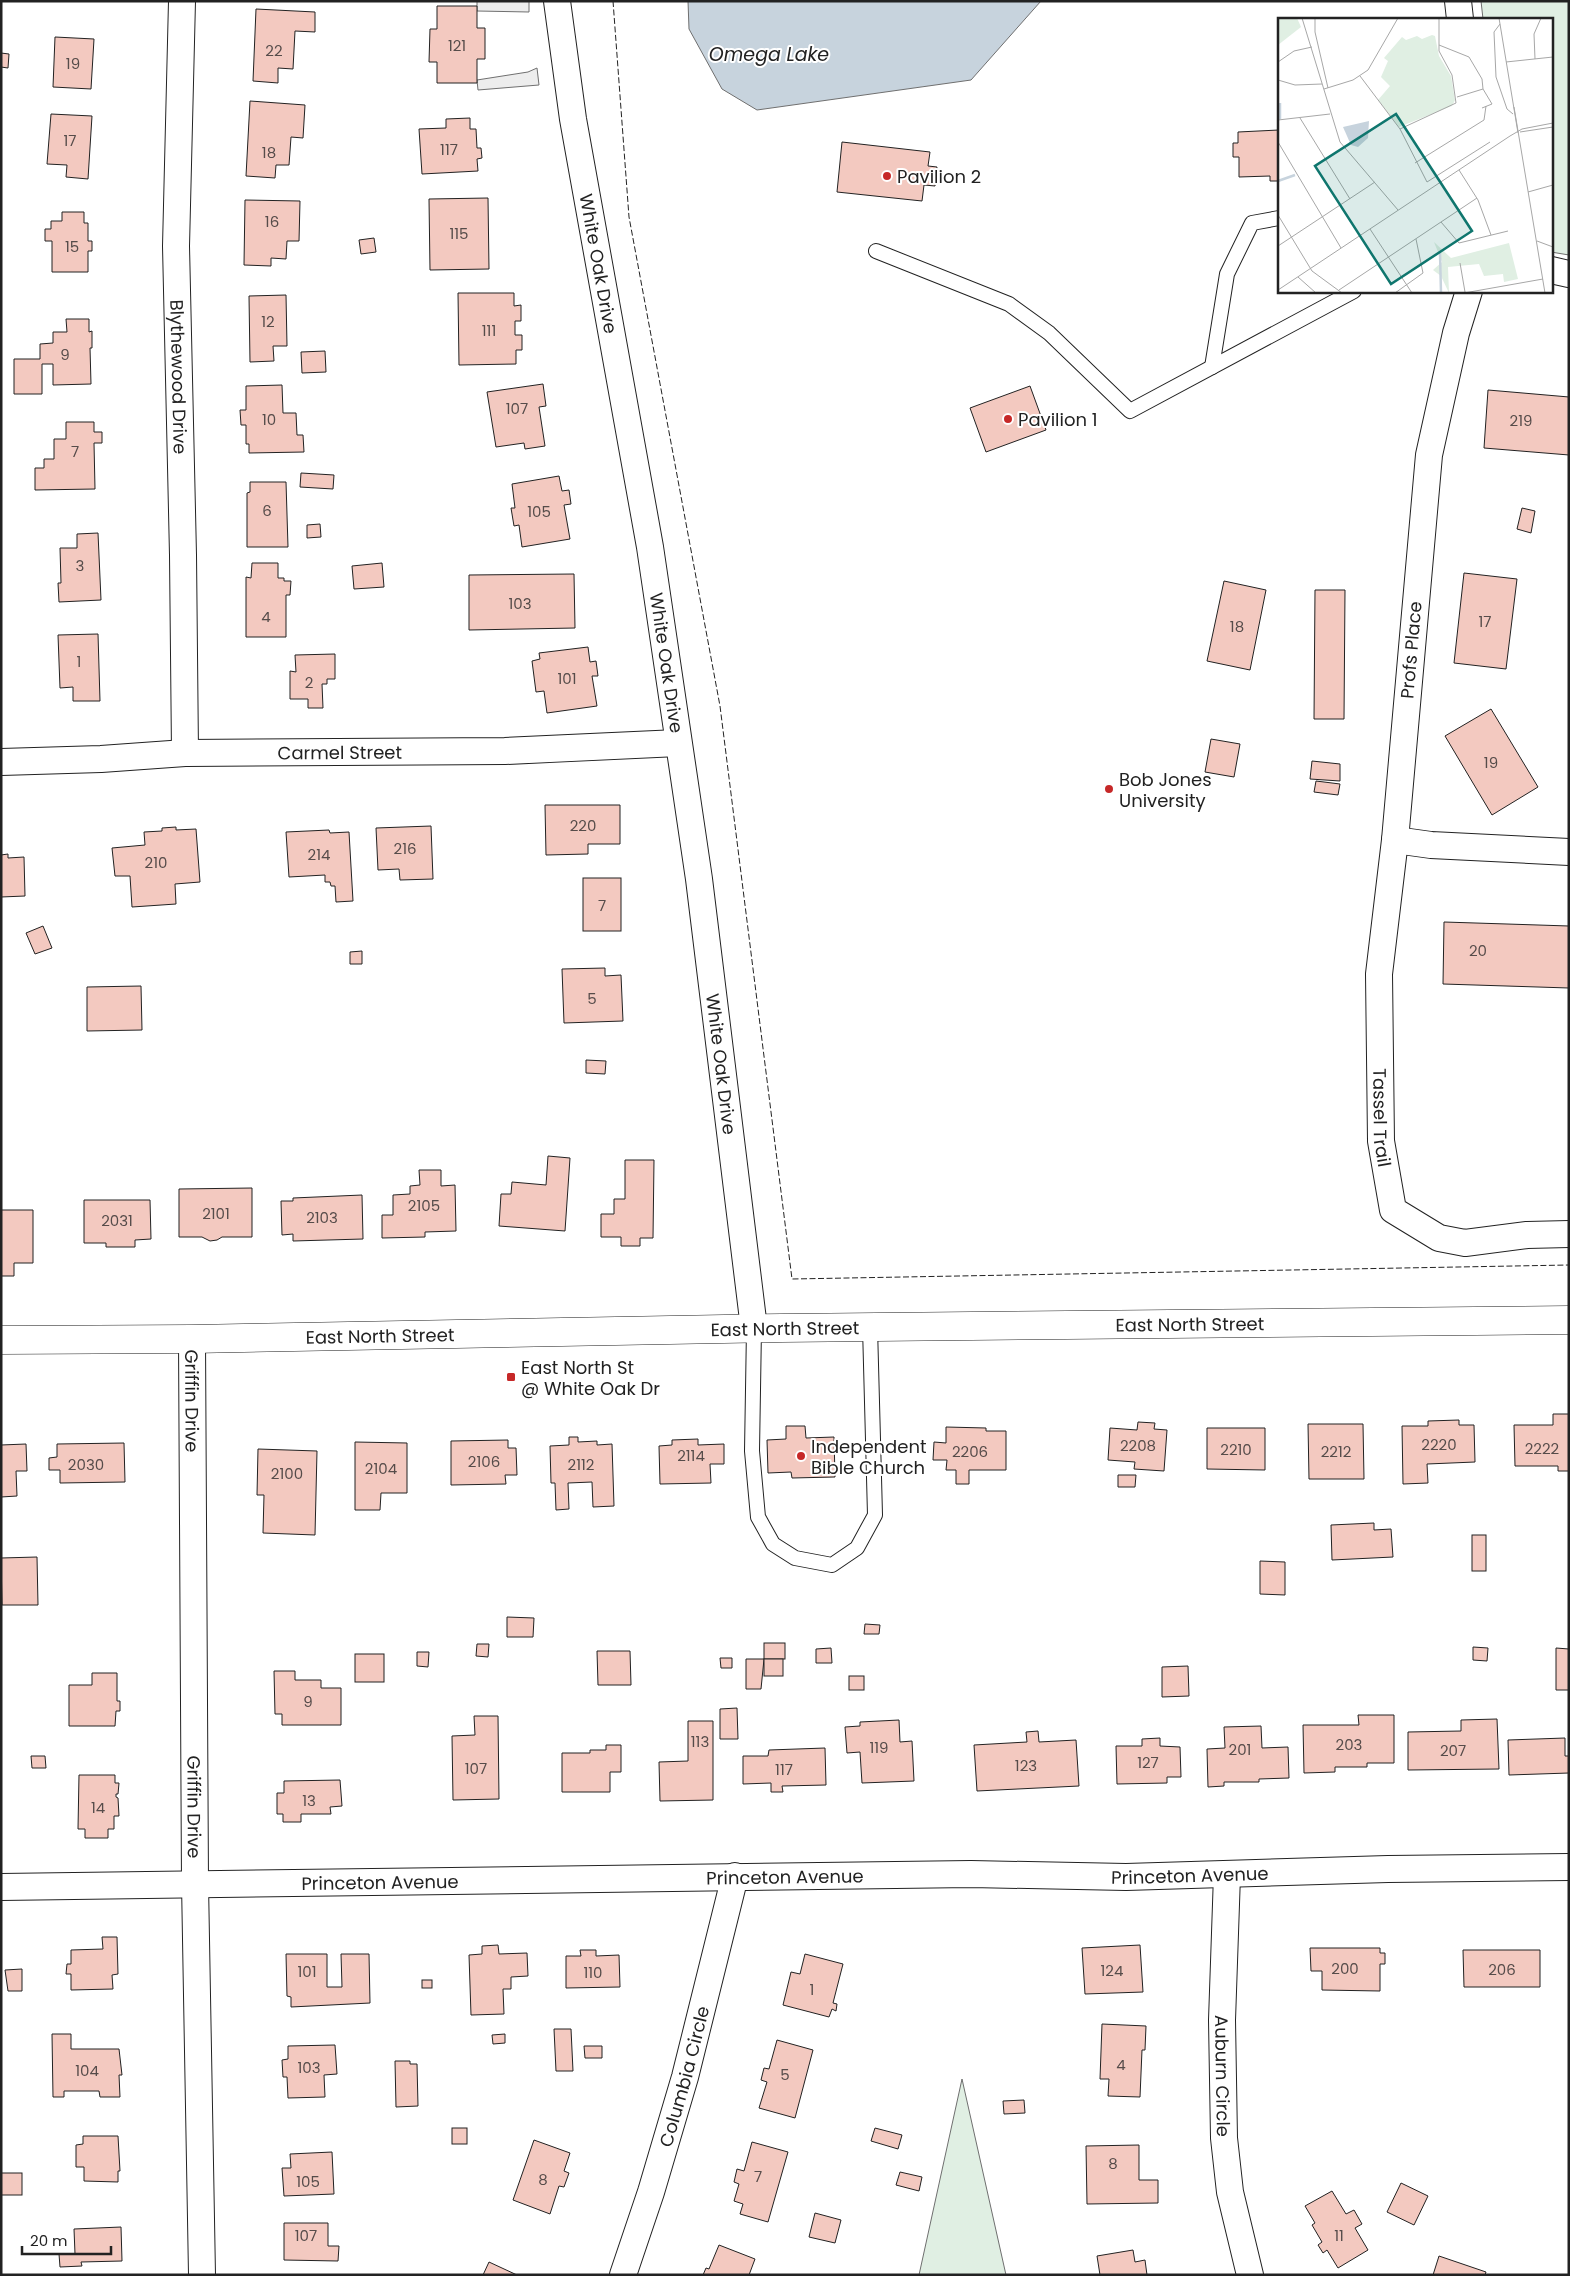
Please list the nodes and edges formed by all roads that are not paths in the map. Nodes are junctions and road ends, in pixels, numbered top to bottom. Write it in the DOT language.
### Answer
graph roads {
  1 [pos="182,1"];
  2 [pos="557,1"];
  3 [pos="1458,1"];
  4 [pos="1460,18"];
  5 [pos="1278,218"];
  6 [pos="876,252"];
  7 [pos="1552,270"];
  8 [pos="1569,274"];
  9 [pos="1352,292"];
  10 [pos="1469,292"];
  11 [pos="1212,368"];
  12 [pos="678,743"];
  13 [pos="184,753"];
  14 [pos="1,762"];
  15 [pos="1395,840"];
  16 [pos="1569,852"];
  17 [pos="1569,1234"];
  18 [pos="1569,1320"];
  19 [pos="870,1327"];
  20 [pos="754,1328"];
  21 [pos="192,1339"];
  22 [pos="1,1340"];
  23 [pos="1569,1867"];
  24 [pos="1227,1875"];
  25 [pos="735,1876"];
  26 [pos="195,1883"];
  27 [pos="1,1887"];
  28 [pos="202,2275"];
  29 [pos="623,2275"];
  30 [pos="1250,2275"];
  1 -- 13 [label="street, Blythewood Drive"];
  2 -- 12 [label="street, White Oak Drive"];
  3 -- 4 [label="street"];
  5 -- 11 [label="lane"];
  6 -- 11 [label="lane"];
  7 -- 8 [label="street"];
  9 -- 11 [label="lane"];
  10 -- 15 [label="street, Profs Place"];
  12 -- 13 [label="street, Carmel Street"];
  12 -- 20 [label="street, White Oak Drive"];
  13 -- 14 [label="street, Carmel Street"];
  15 -- 16 [label="street"];
  15 -- 17 [label="street, Tassel Trail"];
  18 -- 19 [label="main road, East North Street"];
  19 -- 20 [label="main road, East North Street"];
  19 -- 20 [label="lane"];
  20 -- 21 [label="main road, East North Street"];
  21 -- 22 [label="main road, East North Street"];
  21 -- 26 [label="street, Griffin Drive"];
  23 -- 24 [label="street, Princeton Avenue"];
  24 -- 25 [label="street, Princeton Avenue"];
  24 -- 30 [label="street, Auburn Circle"];
  25 -- 26 [label="street, Princeton Avenue"];
  25 -- 29 [label="street, Columbia Circle"];
  26 -- 27 [label="street, Princeton Avenue"];
  26 -- 28 [label="street, Griffin Drive"];
}
